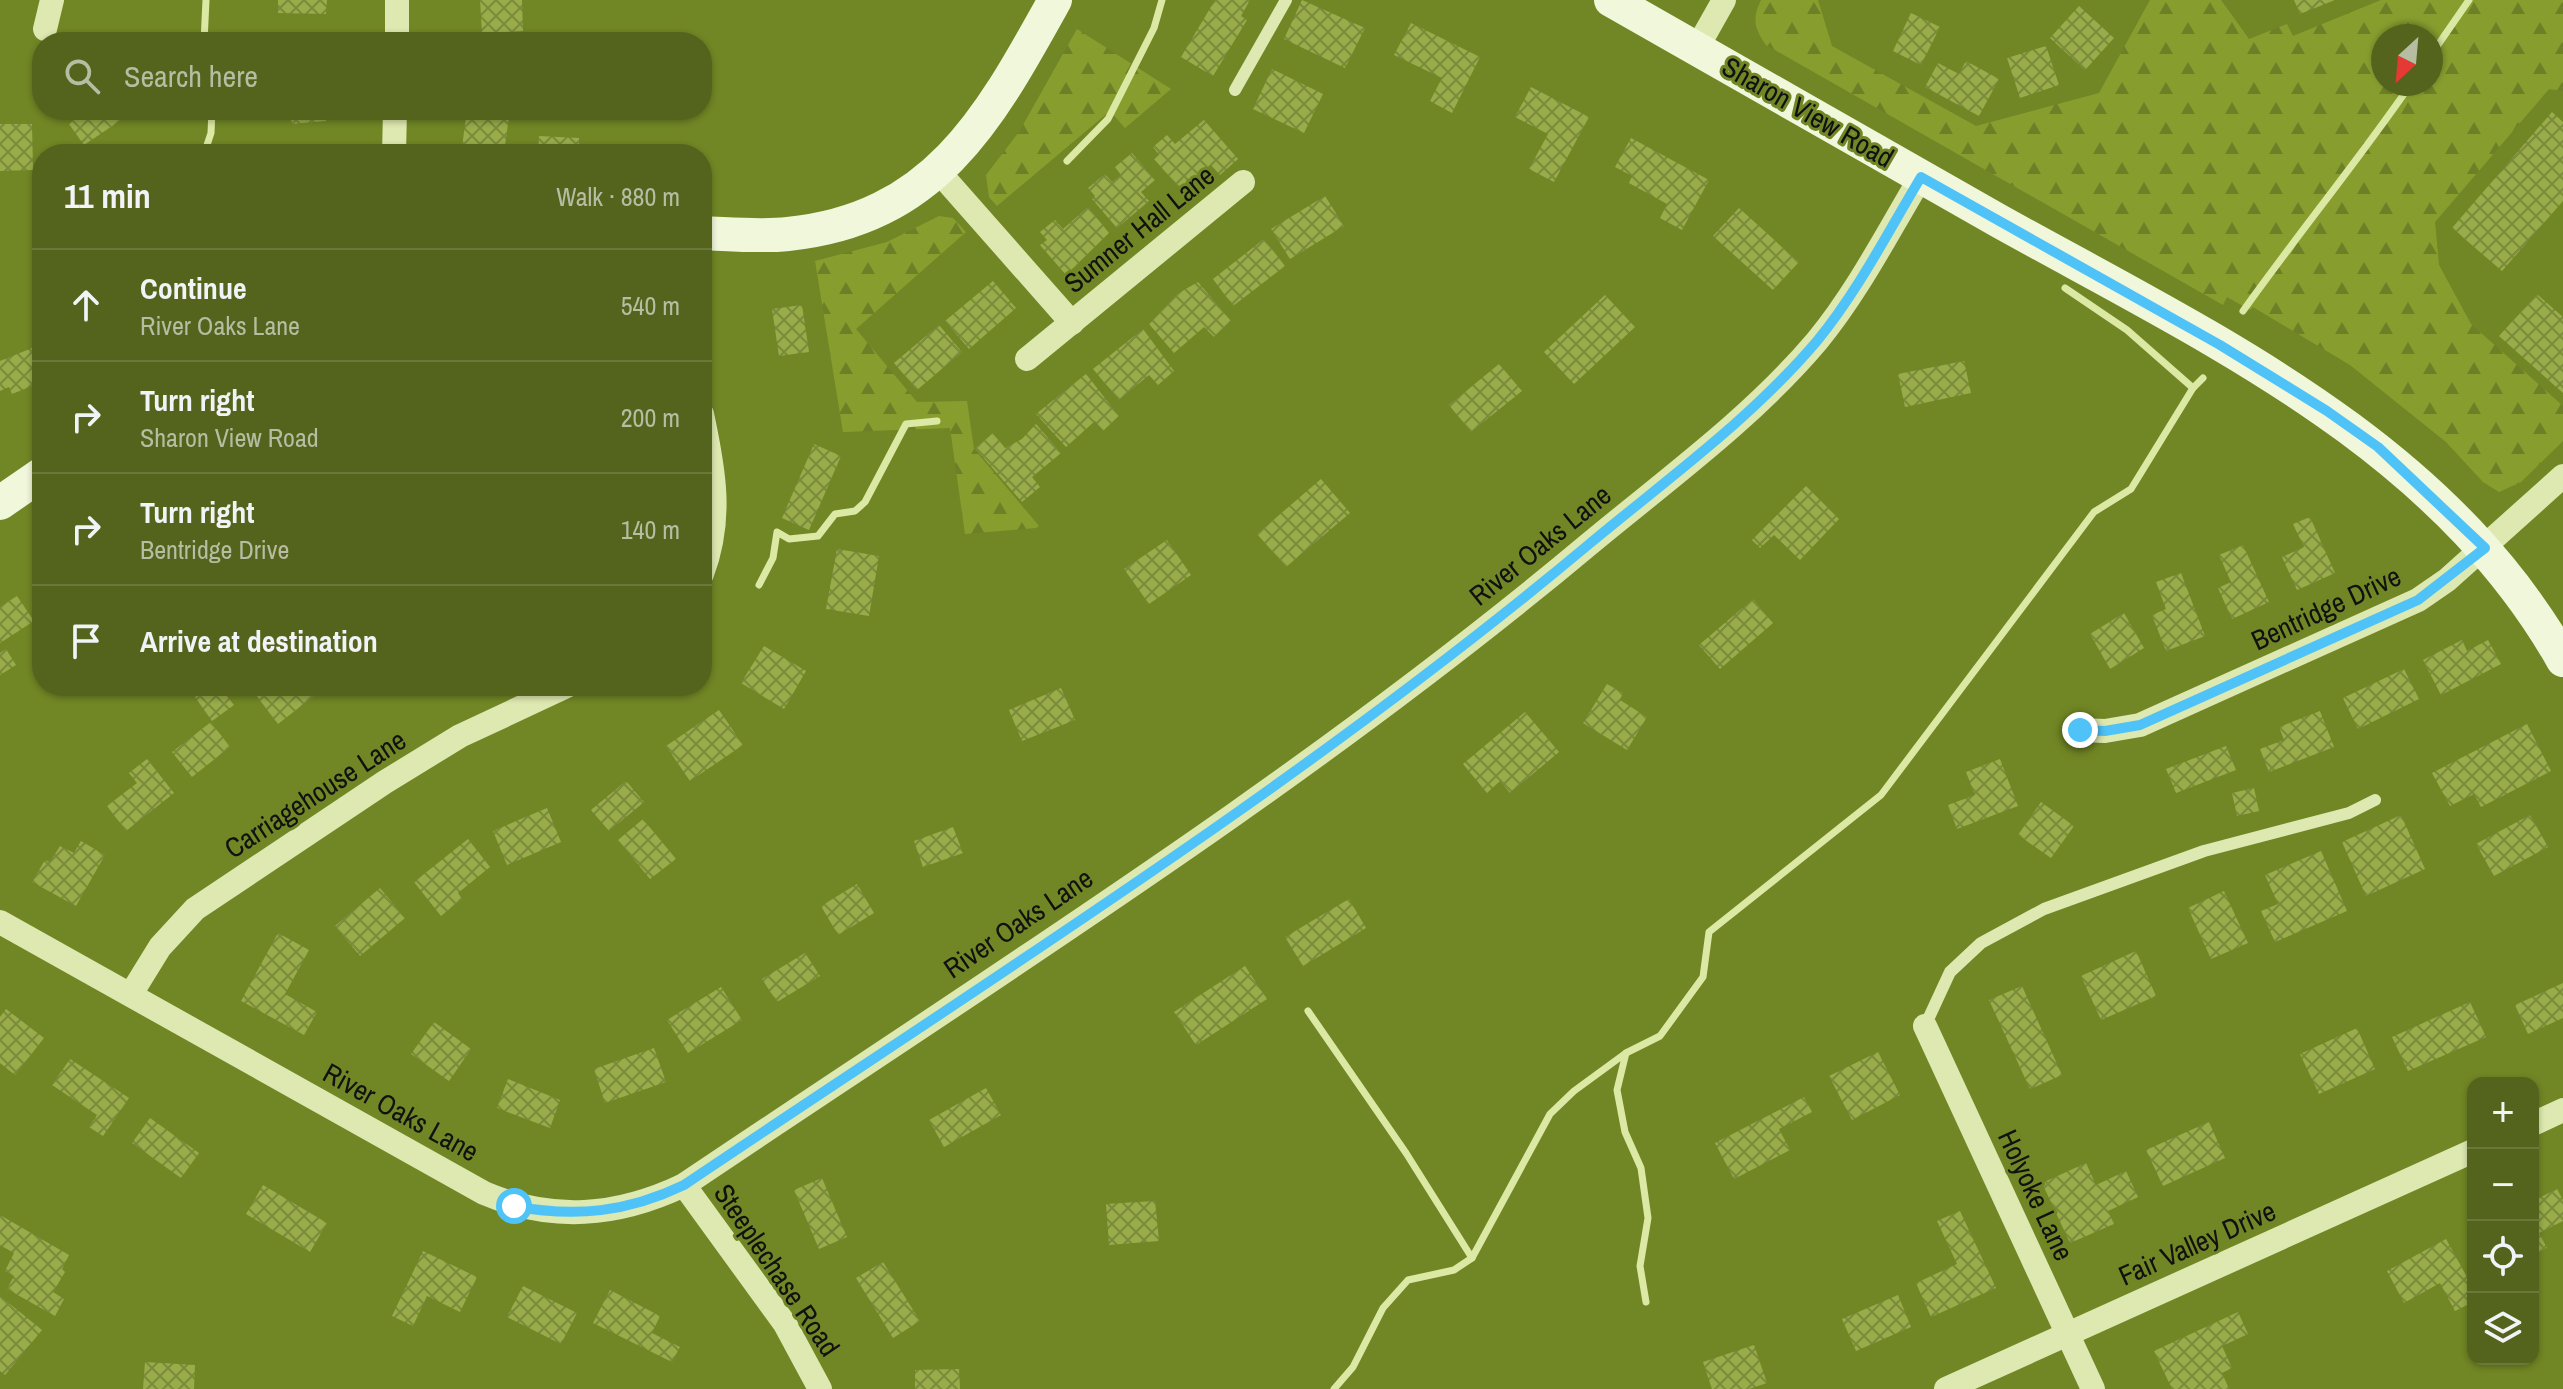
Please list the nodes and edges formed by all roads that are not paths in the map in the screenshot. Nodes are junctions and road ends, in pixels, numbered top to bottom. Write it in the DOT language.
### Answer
graph roads {
  1 [pos="52,0"];
  2 [pos="397,0"];
  3 [pos="1055,0"];
  4 [pos="1286,0"];
  5 [pos="1611,0"];
  6 [pos="1724,0"];
  7 [pos="45,29"];
  8 [pos="397,32"];
  9 [pos="1697,48"];
  10 [pos="1235,90"];
  11 [pos="395,120"];
  12 [pos="394,144"];
  13 [pos="938,171"];
  14 [pos="1921,177"];
  15 [pos="1243,182"];
  16 [pos="712,233"];
  17 [pos="1072,323"];
  18 [pos="1027,359"];
  19 [pos="712,473"];
  20 [pos="2563,476"];
  21 [pos="32,481"];
  22 [pos="0,503"];
  23 [pos="712,537"];
  24 [pos="2485,548"];
  25 [pos="2563,660"];
  26 [pos="546,696"];
  27 [pos="2080,730"];
  28 [pos="2375,800"];
  29 [pos="0,922"];
  30 [pos="131,994"];
  31 [pos="1925,1026"];
  32 [pos="2563,1110"];
  33 [pos="2539,1121"];
  34 [pos="2467,1154"];
  35 [pos="684,1185"];
  36 [pos="2068,1334"];
  37 [pos="820,1389"];
  38 [pos="1946,1389"];
  39 [pos="2093,1389"];
  1 -- 7 [label="street"];
  2 -- 8 [label="street"];
  3 -- 13 [label="street"];
  4 -- 10 [label="lane"];
  5 -- 9 [label="street, Sharon View Road"];
  6 -- 9 [label="street"];
  9 -- 14 [label="street, Sharon View Road"];
  11 -- 12 [label="street"];
  13 -- 16 [label="street"];
  13 -- 17 [label="street, Sumner Hall Lane"];
  14 -- 24 [label="street, Sharon View Road"];
  14 -- 35 [label="street, River Oaks Lane"];
  15 -- 17 [label="street, Sumner Hall Lane"];
  17 -- 18 [label="street, Sumner Hall Lane"];
  19 -- 23 [label="street"];
  20 -- 24 [label="street, Bentridge Drive"];
  21 -- 22 [label="street"];
  24 -- 25 [label="street, Sharon View Road"];
  24 -- 27 [label="street, Bentridge Drive"];
  26 -- 30 [label="street, Carriagehouse Lane"];
  28 -- 31 [label="lane"];
  29 -- 30 [label="street, River Oaks Lane"];
  30 -- 35 [label="street, River Oaks Lane"];
  31 -- 36 [label="street, Holyoke Lane"];
  32 -- 33 [label="street"];
  34 -- 36 [label="street, Fair Valley Drive"];
  35 -- 37 [label="street, Steeplechase Road"];
  36 -- 38 [label="street, Fair Valley Drive"];
  36 -- 39 [label="street, Holyoke Lane"];
}
